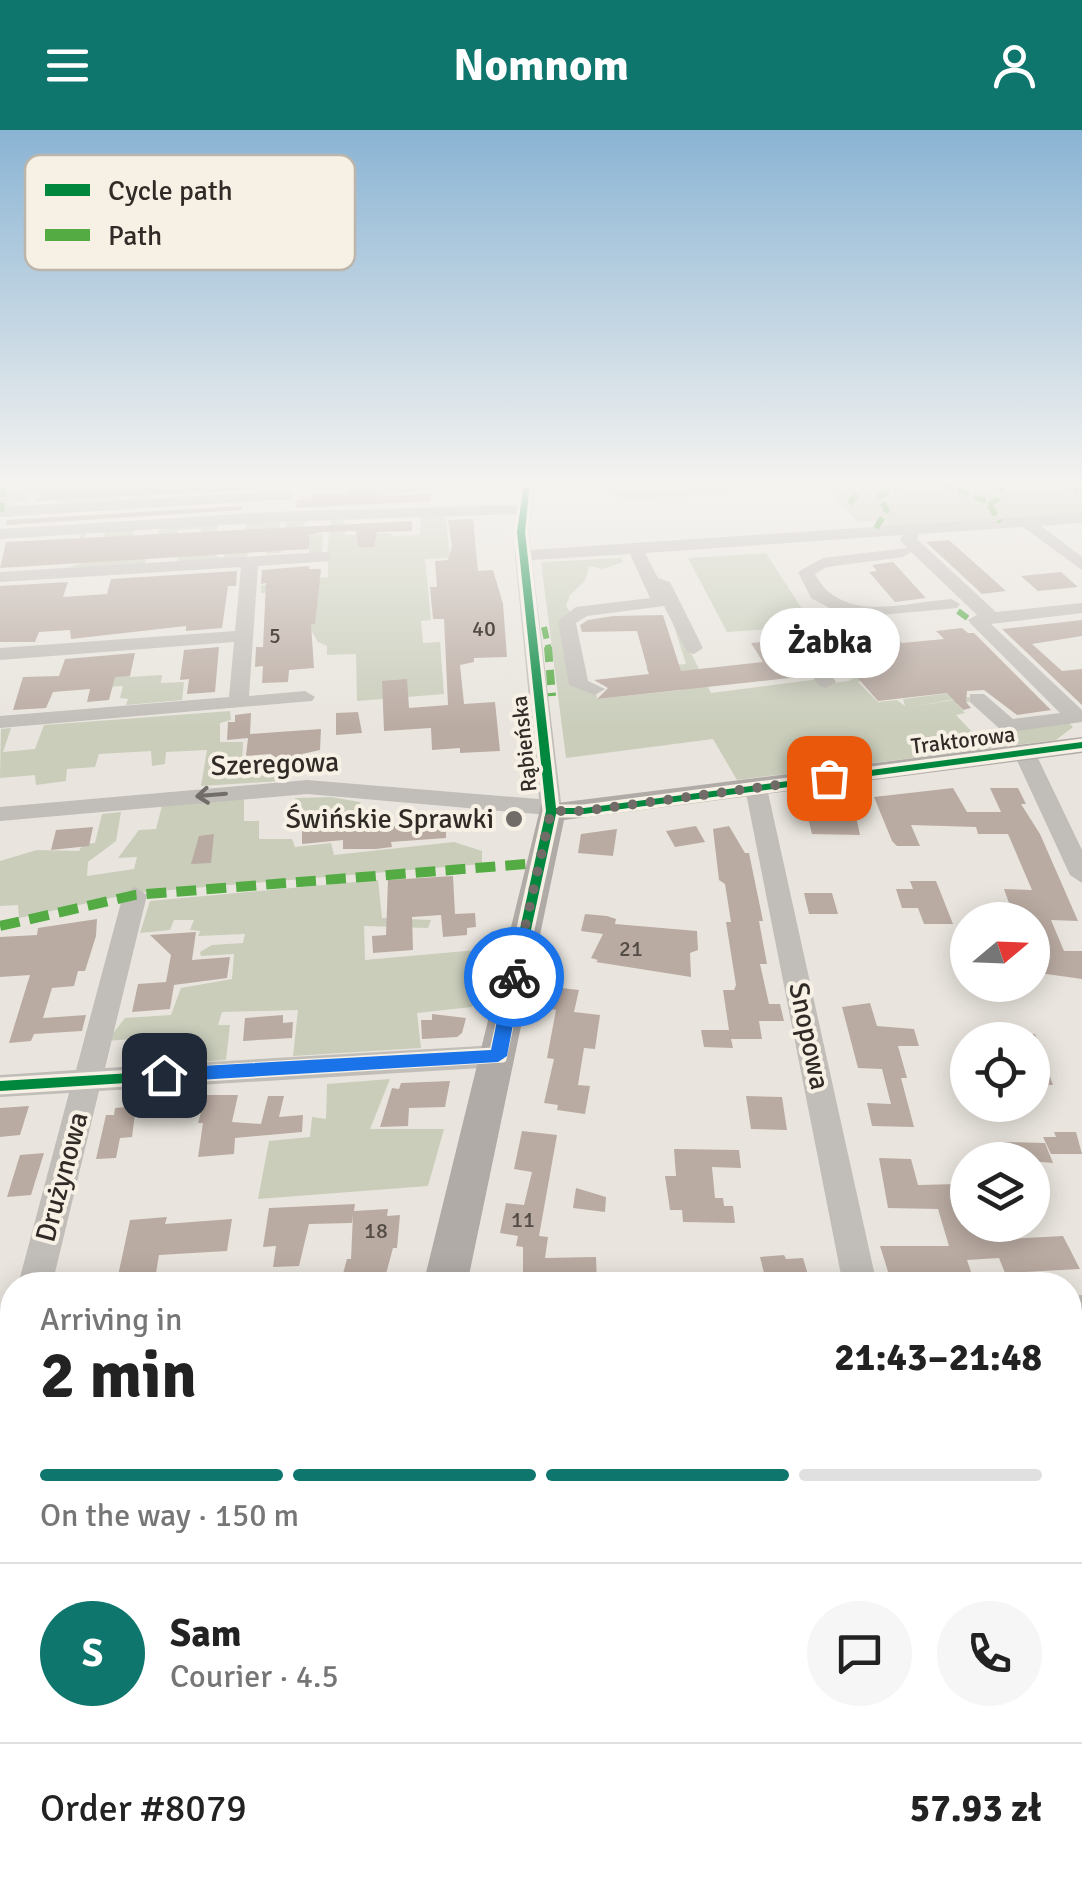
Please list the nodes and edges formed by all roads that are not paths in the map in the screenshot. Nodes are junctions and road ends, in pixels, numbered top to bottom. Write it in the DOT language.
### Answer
graph roads {
  1 [pos="195,565"];
  2 [pos="250,565"];
  3 [pos="524,565"];
  4 [pos="647,565"];
  5 [pos="649,565"];
  6 [pos="817,565"];
  7 [pos="917,565"];
  8 [pos="930,565"];
  9 [pos="0,577"];
  10 [pos="1024,596"];
  11 [pos="1082,608"];
  12 [pos="971,612"];
  13 [pos="244,636"];
  14 [pos="694,648"];
  15 [pos="0,654"];
  16 [pos="841,666"];
  17 [pos="595,689"];
  18 [pos="305,698"];
  19 [pos="977,698"];
  20 [pos="238,703"];
  21 [pos="0,722"];
  22 [pos="1080,726"];
  23 [pos="1024,752"];
  24 [pos="756,788"];
  25 [pos="551,811"];
  26 [pos="0,814"];
  27 [pos="1082,875"];
  28 [pos="134,895"];
  29 [pos="498,1056"];
  30 [pos="88,1080"];
  31 [pos="0,1086"];
  32 [pos="37,1272"];
  33 [pos="448,1272"];
  34 [pos="857,1272"];
  1 -- 9 [label="street"];
  2 -- 13 [label="street"];
  3 -- 25 [label="street, Rąbieńska"];
  4 -- 17 [label="street"];
  5 -- 14 [label="street"];
  6 -- 12 [label="street"];
  7 -- 12 [label="street"];
  8 -- 12 [label="street"];
  10 -- 12 [label="street"];
  11 -- 12 [label="street"];
  12 -- 16 [label="street"];
  12 -- 22 [label="street"];
  13 -- 15 [label="street"];
  13 -- 20 [label="street"];
  18 -- 20 [label="street"];
  19 -- 22 [label="street"];
  20 -- 21 [label="street"];
  22 -- 23 [label="main road, Traktorowa"];
  23 -- 24 [label="main road, Traktorowa"];
  23 -- 27 [label="street"];
  24 -- 25 [label="main road, Traktorowa"];
  24 -- 34 [label="street, Snopowa"];
  25 -- 26 [label="street, Szeregowa, one-way"];
  25 -- 29 [label="main road, Rąbieńska"];
  28 -- 30 [label="street, Drużynowa"];
  29 -- 30 [label="street"];
  29 -- 33 [label="main road, Rąbieńska"];
  30 -- 31 [label="street"];
  30 -- 32 [label="street, Drużynowa"];
}
